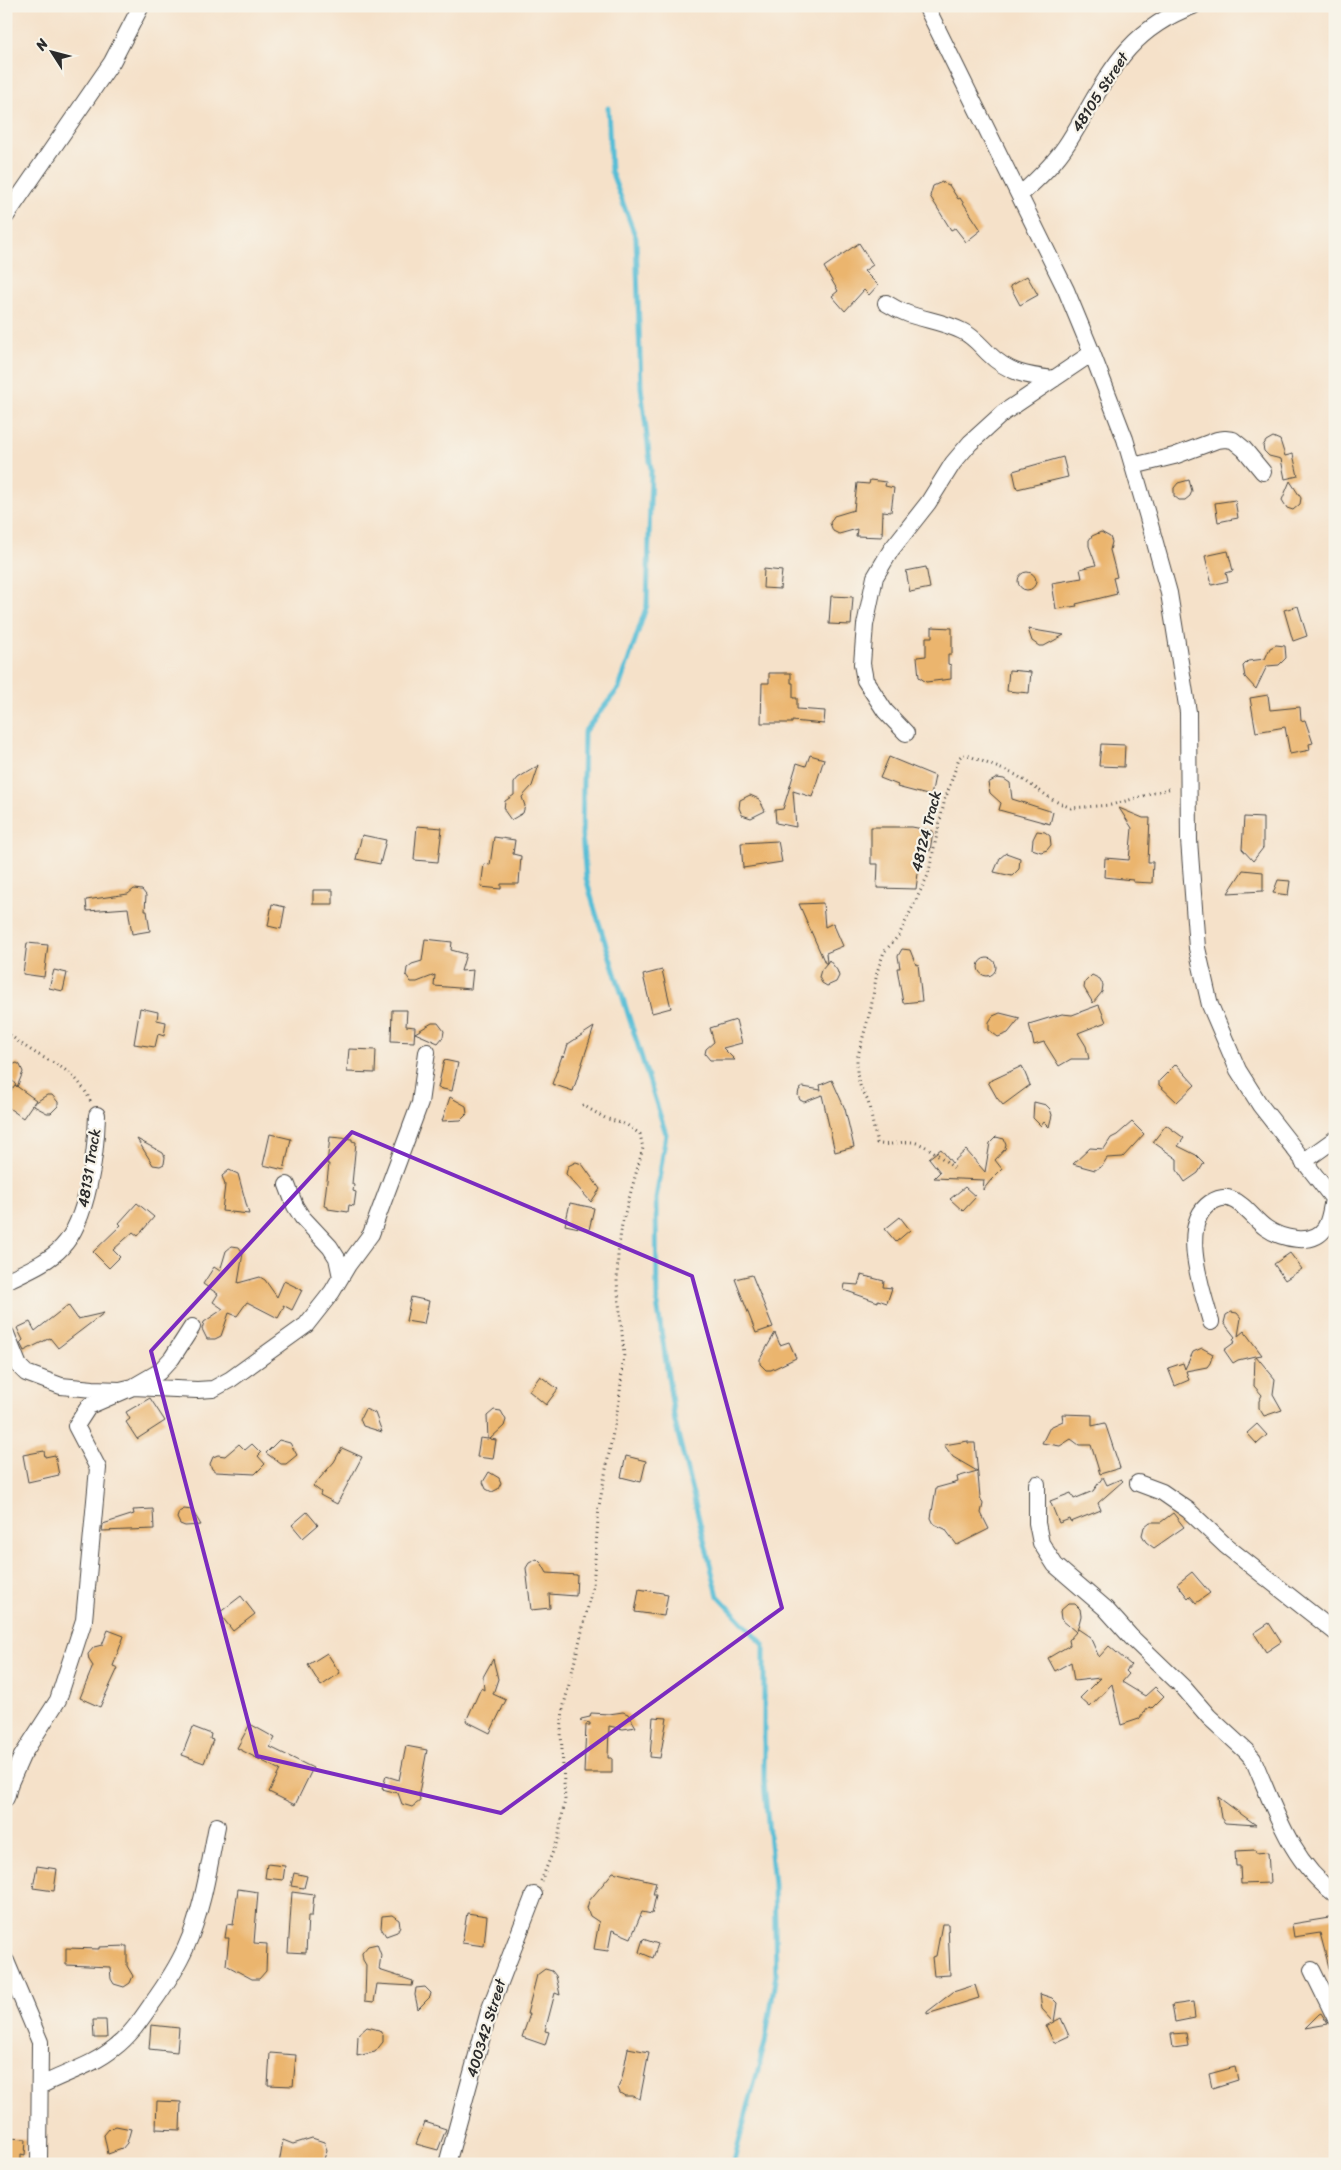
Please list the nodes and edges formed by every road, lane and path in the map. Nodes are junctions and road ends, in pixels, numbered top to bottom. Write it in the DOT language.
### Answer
graph roads {
  1 [pos="141,6"];
  2 [pos="926,6"];
  3 [pos="1194,6"];
  4 [pos="1020,195"];
  5 [pos="6,216"];
  6 [pos="886,303"];
  7 [pos="1092,353"];
  8 [pos="1054,379"];
  9 [pos="1133,466"];
  10 [pos="1263,472"];
  11 [pos="906,733"];
  12 [pos="1188,784"];
  13 [pos="6,1032"];
  14 [pos="427,1052"];
  15 [pos="581,1104"];
  16 [pos="97,1115"];
  17 [pos="1335,1139"];
  18 [pos="1303,1162"];
  19 [pos="954,1168"];
  20 [pos="287,1185"];
  21 [pos="1334,1200"];
  22 [pos="341,1277"];
  23 [pos="6,1281"];
  24 [pos="1211,1322"];
  25 [pos="192,1327"];
  26 [pos="6,1334"];
  27 [pos="133,1387"];
  28 [pos="1138,1483"];
  29 [pos="1037,1484"];
  30 [pos="1335,1632"];
  31 [pos="6,1798"];
  32 [pos="217,1826"];
  33 [pos="1335,1894"];
  34 [pos="534,1895"];
  35 [pos="6,1961"];
  36 [pos="1312,1970"];
  37 [pos="1335,2017"];
  38 [pos="40,2086"];
  39 [pos="39,2164"];
  40 [pos="447,2164"];
  1 -- 5 [label="street"];
  2 -- 4 [label="street"];
  3 -- 4 [label="street, 48105 Street"];
  4 -- 7 [label="street"];
  6 -- 8 [label="street"];
  7 -- 8 [label="street"];
  7 -- 9 [label="street"];
  8 -- 11 [label="street"];
  9 -- 10 [label="street"];
  9 -- 12 [label="street"];
  12 -- 18 [label="street"];
  12 -- 19 [label="path, 48124 Track"];
  13 -- 16 [label="path, 48131 Track"];
  14 -- 22 [label="street"];
  15 -- 34 [label="path"];
  16 -- 23 [label="street, 48131 Track"];
  17 -- 18 [label="street"];
  18 -- 21 [label="street"];
  20 -- 22 [label="street"];
  21 -- 24 [label="street"];
  22 -- 27 [label="street"];
  25 -- 27 [label="street"];
  26 -- 27 [label="street"];
  27 -- 31 [label="street"];
  28 -- 30 [label="street"];
  29 -- 33 [label="street"];
  32 -- 38 [label="street"];
  34 -- 40 [label="street, 400342 Street"];
  35 -- 38 [label="street"];
  36 -- 37 [label="street"];
  38 -- 39 [label="street"];
}
